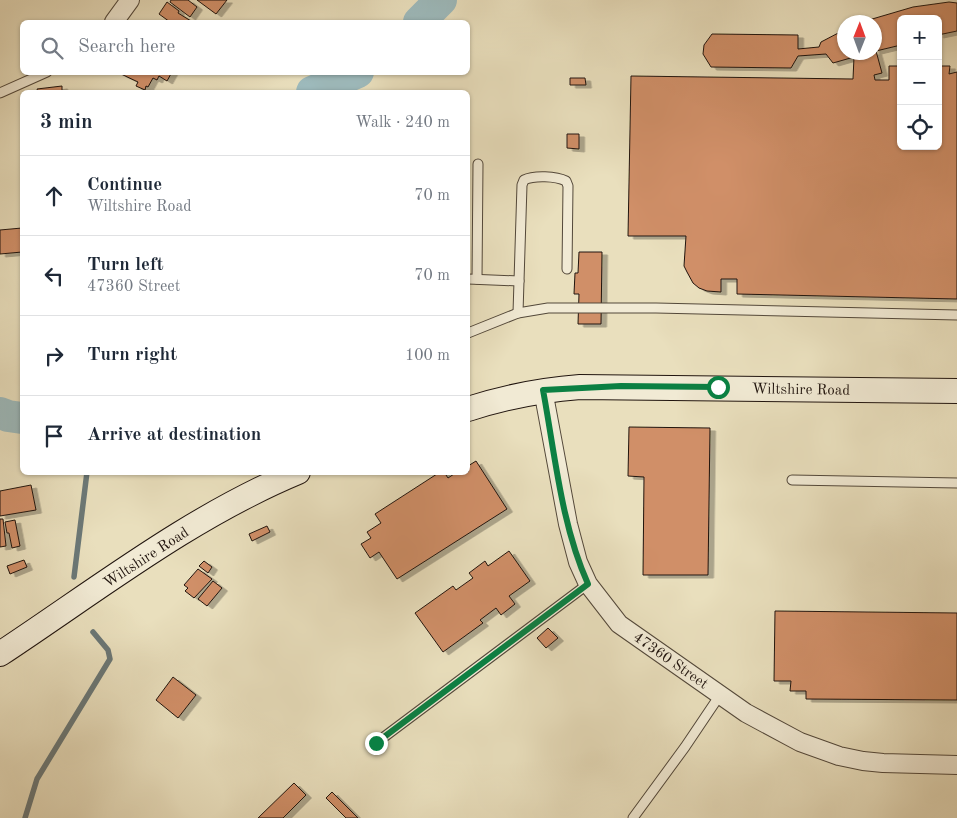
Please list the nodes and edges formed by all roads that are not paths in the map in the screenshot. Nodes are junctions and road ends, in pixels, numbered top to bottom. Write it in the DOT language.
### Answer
graph roads {
  1 [pos="130,0"];
  2 [pos="115,20"];
  3 [pos="40,75"];
  4 [pos="0,93"];
  5 [pos="478,164"];
  6 [pos="567,269"];
  7 [pos="472,279"];
  8 [pos="519,281"];
  9 [pos="518,313"];
  10 [pos="957,316"];
  11 [pos="470,332"];
  12 [pos="543,390"];
  13 [pos="957,391"];
  14 [pos="470,408"];
  15 [pos="291,475"];
  16 [pos="792,480"];
  17 [pos="957,483"];
  18 [pos="588,584"];
  19 [pos="0,654"];
  20 [pos="720,695"];
  21 [pos="376,743"];
  22 [pos="957,765"];
  23 [pos="633,818"];
  1 -- 2 [label="street"];
  3 -- 4 [label="lane"];
  5 -- 7 [label="lane"];
  6 -- 8 [label="lane"];
  7 -- 8 [label="lane"];
  8 -- 9 [label="lane"];
  9 -- 10 [label="lane"];
  9 -- 11 [label="lane"];
  12 -- 13 [label="street, Wiltshire Road"];
  12 -- 14 [label="street, Wiltshire Road"];
  12 -- 18 [label="street, 47360 Street"];
  15 -- 19 [label="street, Wiltshire Road"];
  16 -- 17 [label="lane"];
  18 -- 20 [label="street, 47360 Street"];
  18 -- 21 [label="lane"];
  20 -- 22 [label="street, 47360 Street"];
  20 -- 23 [label="lane"];
}
